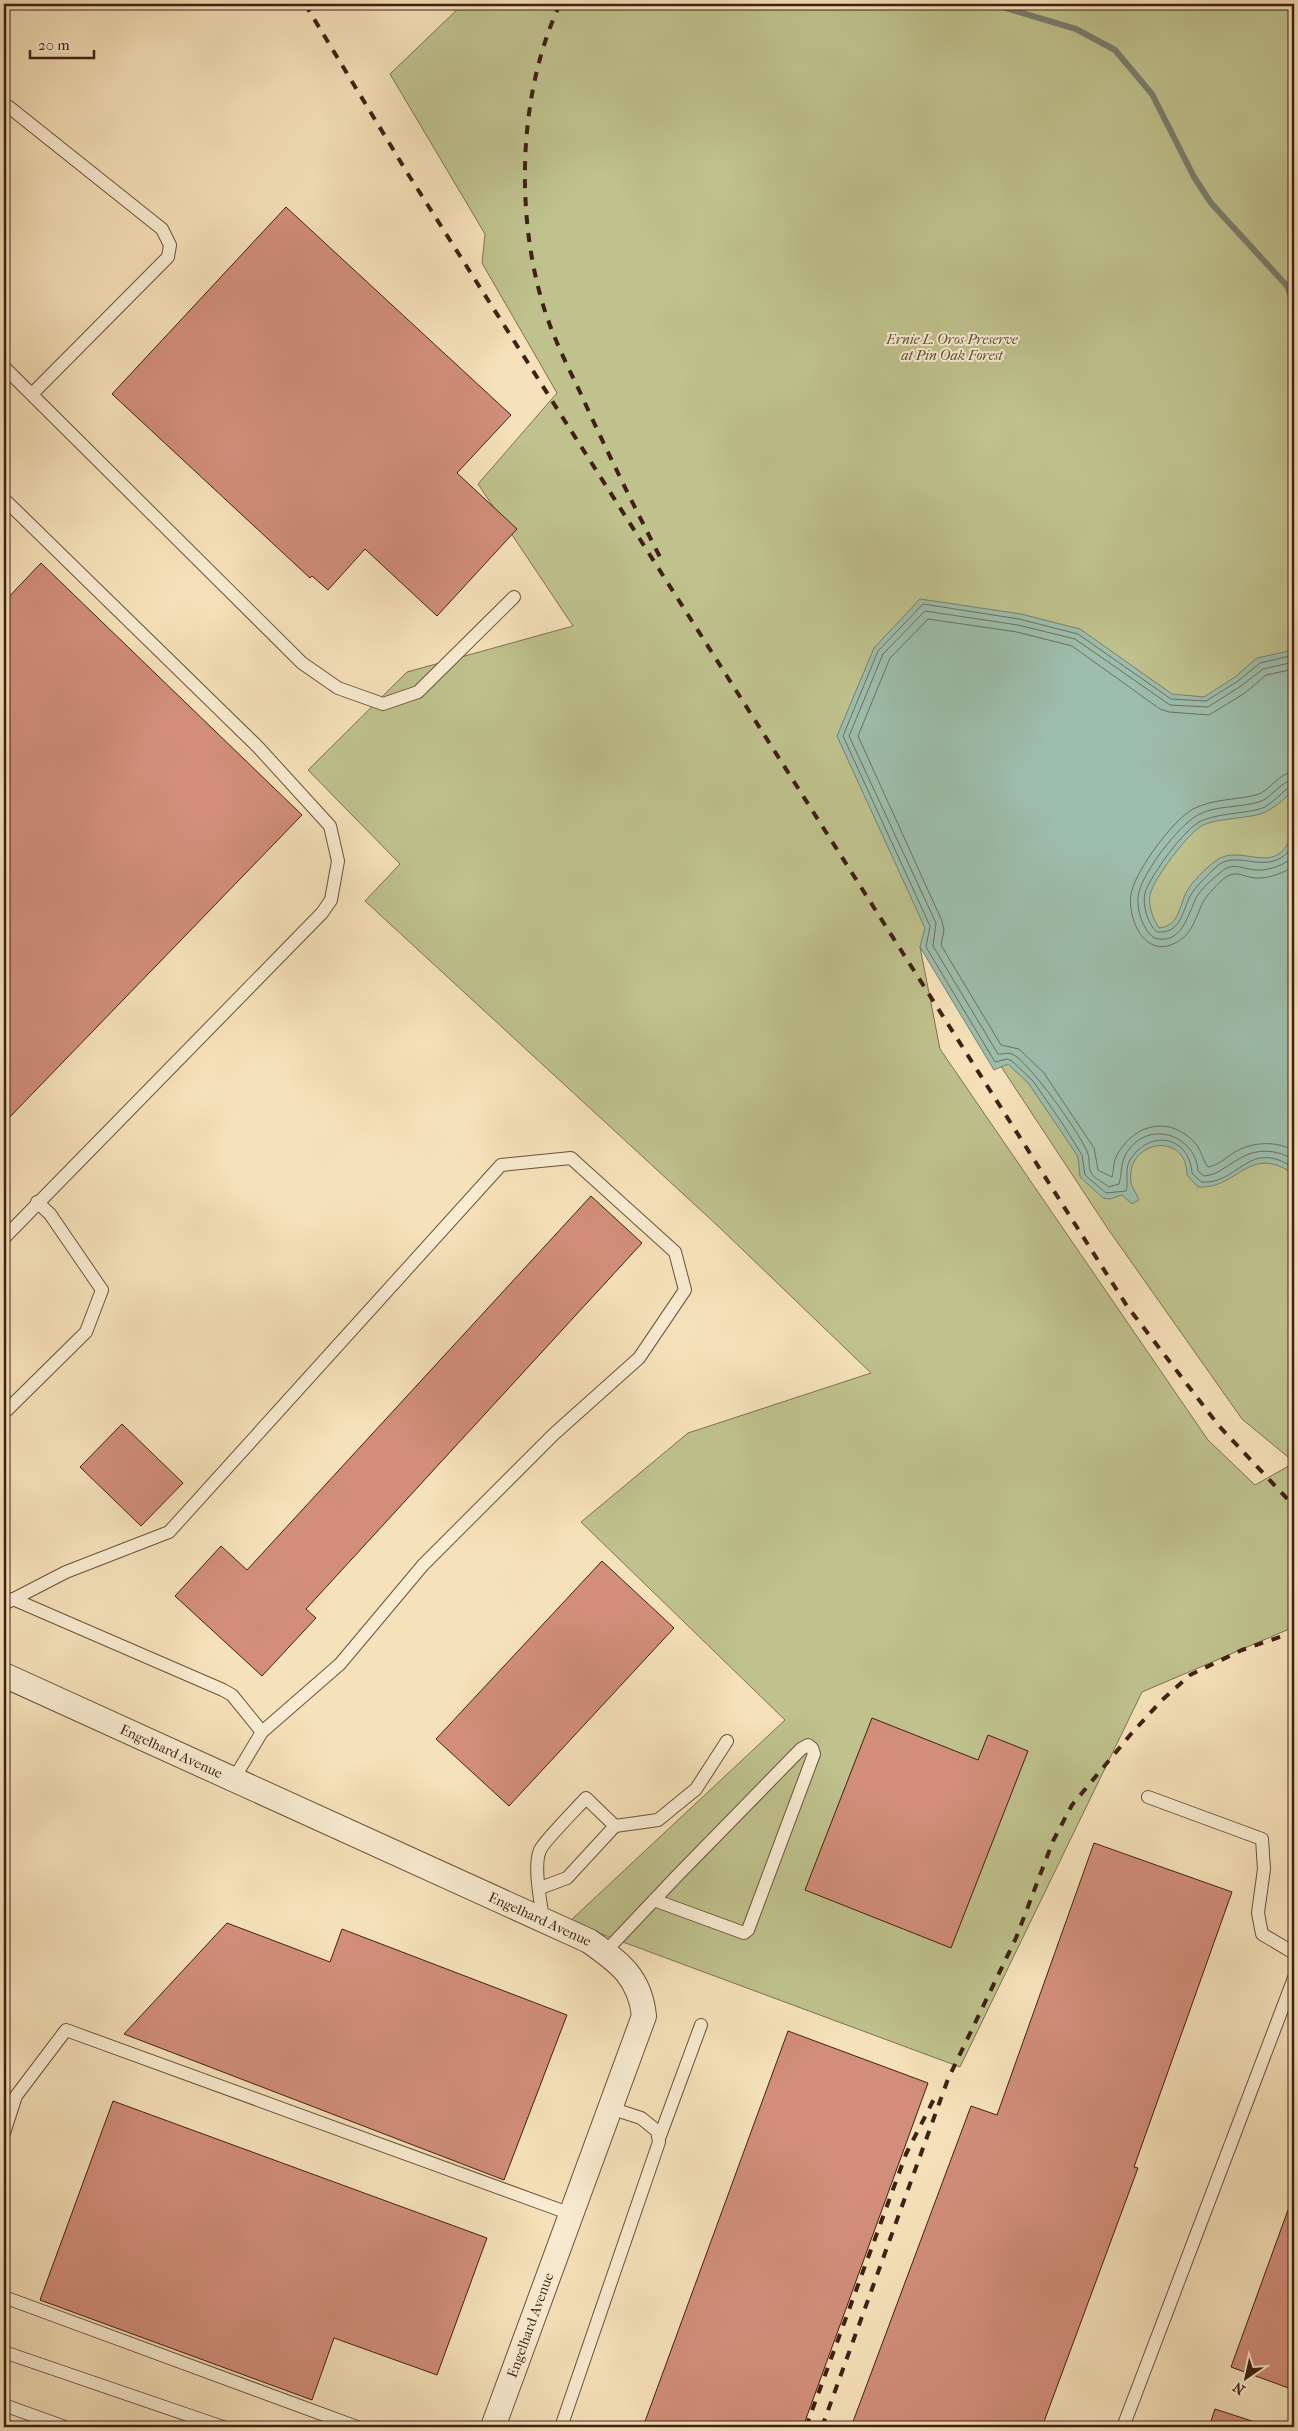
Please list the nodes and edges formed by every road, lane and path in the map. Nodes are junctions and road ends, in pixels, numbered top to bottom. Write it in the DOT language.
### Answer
graph roads {
  1 [pos="4,106"];
  2 [pos="4,367"];
  3 [pos="32,394"];
  4 [pos="4,499"];
  5 [pos="514,597"];
  6 [pos="37,1202"];
  7 [pos="4,1238"];
  8 [pos="4,1413"];
  9 [pos="8,1601"];
  10 [pos="4,1675"];
  11 [pos="262,1732"];
  12 [pos="727,1741"];
  13 [pos="233,1780"];
  14 [pos="1148,1797"];
  15 [pos="615,1826"];
  16 [pos="540,1888"];
  17 [pos="654,1900"];
  18 [pos="543,1920"];
  19 [pos="605,1952"];
  20 [pos="1294,1953"];
  21 [pos="1294,1978"];
  22 [pos="701,2025"];
  23 [pos="610,2108"];
  24 [pos="4,2133"];
  25 [pos="660,2136"];
  26 [pos="571,2214"];
  27 [pos="4,2297"];
  28 [pos="4,2352"];
  29 [pos="4,2405"];
  30 [pos="65,2427"];
  31 [pos="224,2427"];
  32 [pos="357,2427"];
  33 [pos="493,2427"];
  34 [pos="560,2427"];
  35 [pos="1124,2427"];
  1 -- 3 [label="lane"];
  2 -- 3 [label="lane"];
  3 -- 5 [label="lane"];
  4 -- 6 [label="lane"];
  6 -- 7 [label="lane"];
  6 -- 8 [label="lane"];
  9 -- 11 [label="lane"];
  9 -- 11 [label="lane"];
  10 -- 13 [label="street, Engelhard Avenue"];
  11 -- 13 [label="lane"];
  12 -- 15 [label="lane"];
  13 -- 18 [label="street, Engelhard Avenue"];
  14 -- 20 [label="lane"];
  15 -- 16 [label="lane"];
  15 -- 16 [label="lane"];
  16 -- 18 [label="lane"];
  17 -- 17 [label="lane"];
  17 -- 19 [label="lane"];
  18 -- 19 [label="street, Engelhard Avenue"];
  19 -- 23 [label="street, Engelhard Avenue"];
  21 -- 35 [label="lane"];
  22 -- 25 [label="lane"];
  23 -- 25 [label="lane"];
  23 -- 26 [label="street, Engelhard Avenue"];
  24 -- 26 [label="lane"];
  25 -- 34 [label="lane"];
  26 -- 33 [label="street, Engelhard Avenue"];
  27 -- 32 [label="lane"];
  28 -- 31 [label="lane"];
  29 -- 30 [label="lane"];
}
